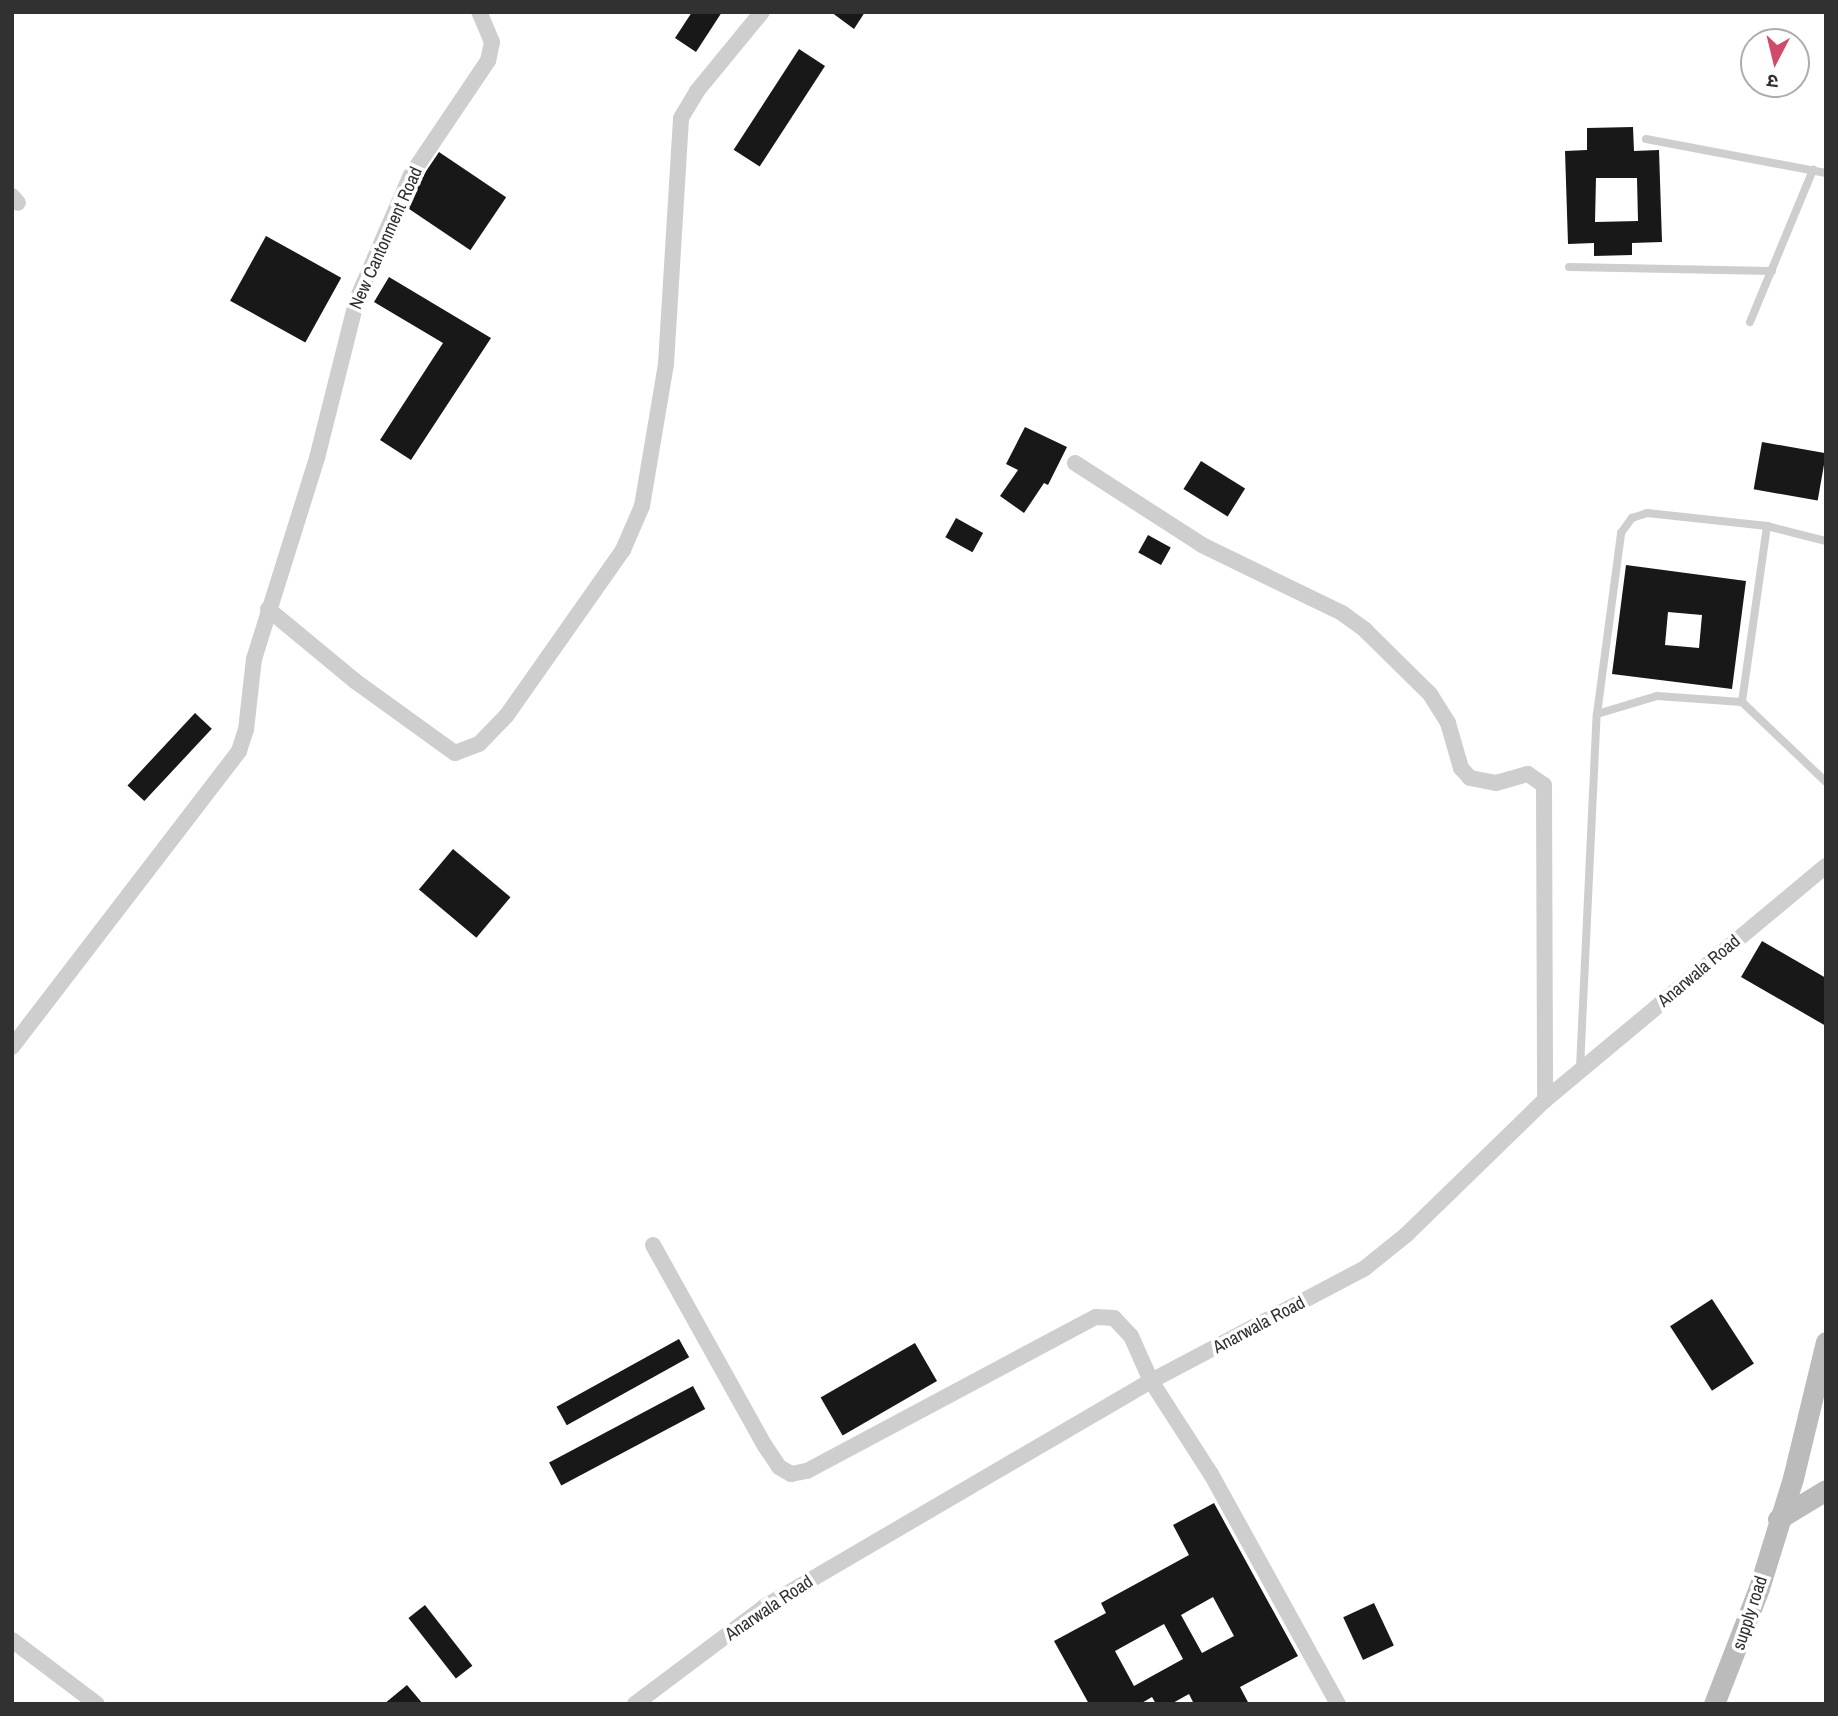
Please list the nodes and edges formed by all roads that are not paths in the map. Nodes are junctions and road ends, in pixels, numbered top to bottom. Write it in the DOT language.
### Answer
graph roads {
  1 [pos="478,12"];
  2 [pos="762,12"];
  3 [pos="1646,139"];
  4 [pos="1813,170"];
  5 [pos="1826,173"];
  6 [pos="1569,267"];
  7 [pos="1772,271"];
  8 [pos="1750,322"];
  9 [pos="1075,463"];
  10 [pos="1767,526"];
  11 [pos="1826,541"];
  12 [pos="268,609"];
  13 [pos="1742,702"];
  14 [pos="1597,714"];
  15 [pos="1826,782"];
  16 [pos="1826,866"];
  17 [pos="12,1047"];
  18 [pos="1580,1071"];
  19 [pos="1545,1100"];
  20 [pos="653,1245"];
  21 [pos="1826,1342"];
  22 [pos="1151,1381"];
  23 [pos="1826,1490"];
  24 [pos="1778,1519"];
  25 [pos="12,1640"];
  26 [pos="97,1704"];
  27 [pos="635,1704"];
  28 [pos="1338,1704"];
  29 [pos="1714,1704"];
  1 -- 12 [label="street, New Cantonment Road"];
  2 -- 12 [label="street"];
  3 -- 4 [label="lane"];
  4 -- 5 [label="lane"];
  4 -- 7 [label="lane"];
  6 -- 7 [label="lane"];
  7 -- 8 [label="lane"];
  9 -- 19 [label="street"];
  10 -- 11 [label="lane"];
  10 -- 13 [label="lane"];
  10 -- 14 [label="lane"];
  12 -- 17 [label="street, New Cantonment Road"];
  13 -- 14 [label="lane"];
  13 -- 15 [label="lane"];
  14 -- 18 [label="lane"];
  16 -- 18 [label="street, Anarwala Road"];
  18 -- 19 [label="street, Anarwala Road"];
  19 -- 22 [label="street, Anarwala Road"];
  20 -- 22 [label="street"];
  21 -- 24 [label="street"];
  22 -- 27 [label="street, Anarwala Road"];
  22 -- 28 [label="street"];
  23 -- 24 [label="street"];
  24 -- 29 [label="street, supply road"];
  25 -- 26 [label="street"];
}
